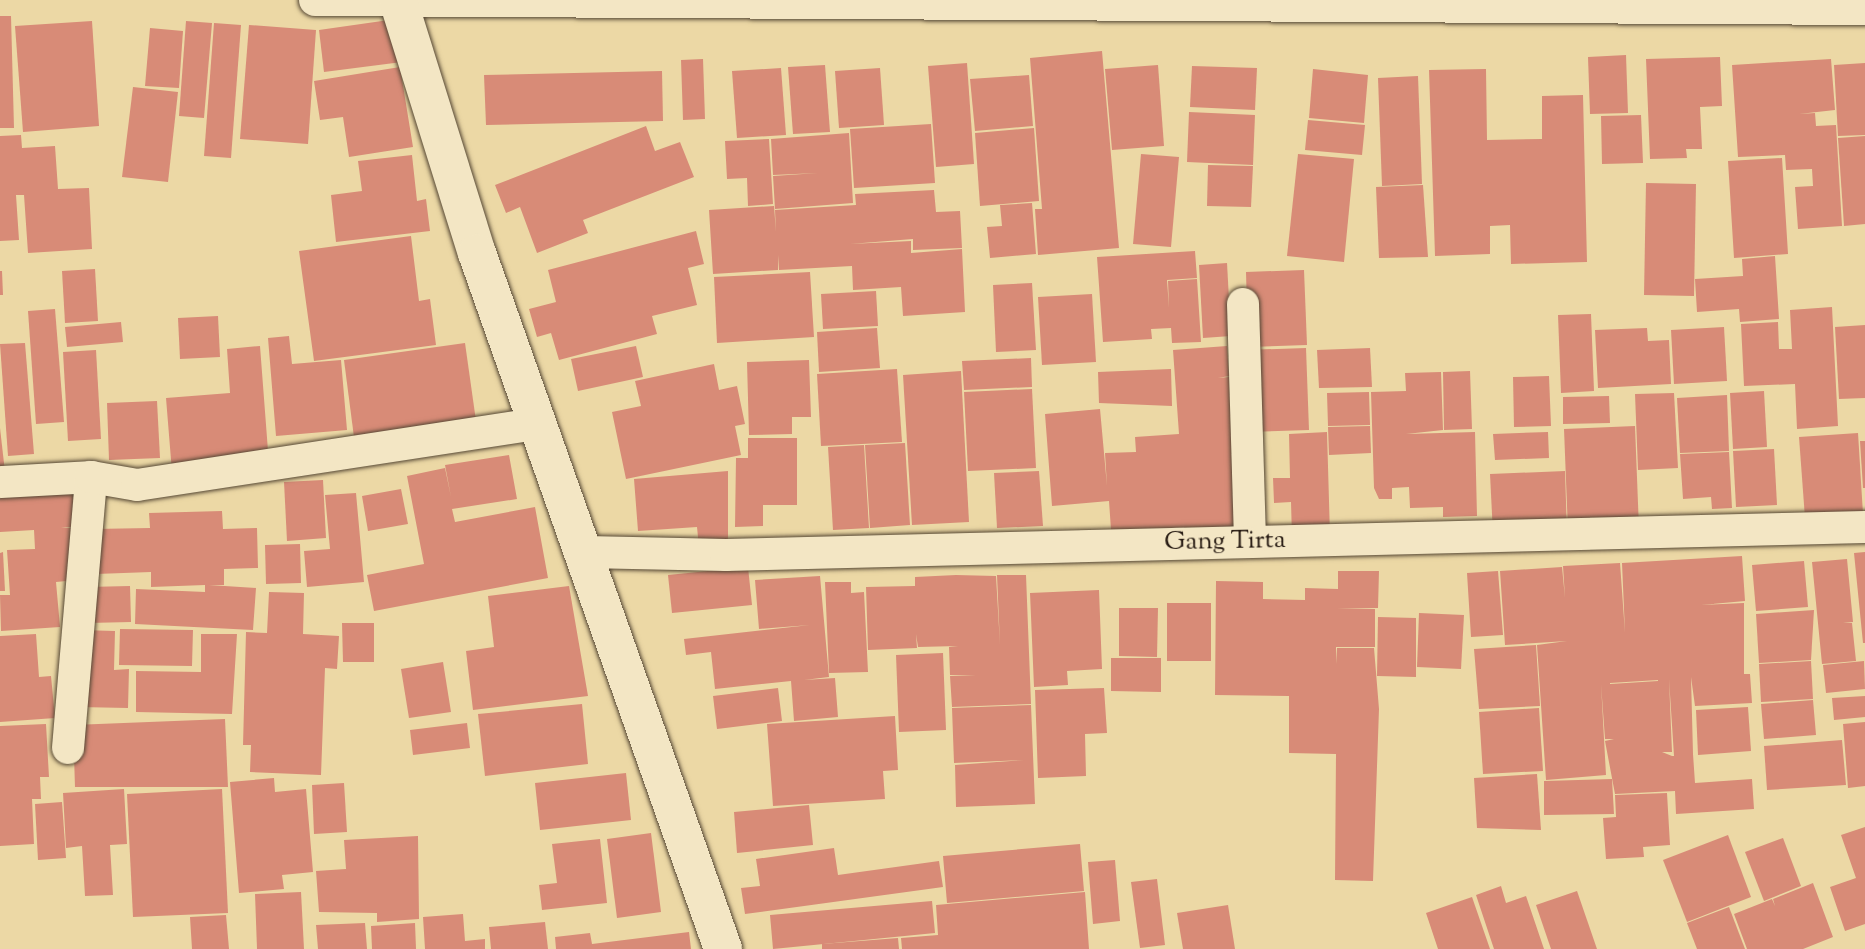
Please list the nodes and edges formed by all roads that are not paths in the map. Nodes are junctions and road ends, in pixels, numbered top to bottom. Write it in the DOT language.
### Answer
graph roads {
  1 [pos="315,0"];
  2 [pos="398,1"];
  3 [pos="1865,9"];
  4 [pos="1243,304"];
  5 [pos="536,424"];
  6 [pos="91,477"];
  7 [pos="0,482"];
  8 [pos="1865,527"];
  9 [pos="1250,542"];
  10 [pos="586,552"];
  11 [pos="68,748"];
  12 [pos="723,949"];
  1 -- 2 [label="street"];
  2 -- 3 [label="street"];
  2 -- 5 [label="main road"];
  4 -- 9 [label="street"];
  5 -- 6 [label="street"];
  5 -- 10 [label="main road"];
  6 -- 7 [label="street"];
  6 -- 11 [label="street"];
  8 -- 9 [label="street, Gang Tirta"];
  9 -- 10 [label="street, Gang Tirta"];
  10 -- 12 [label="main road"];
}
